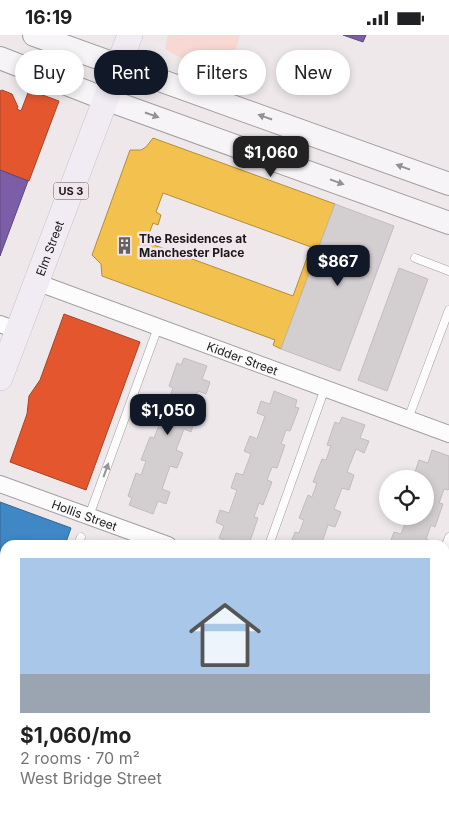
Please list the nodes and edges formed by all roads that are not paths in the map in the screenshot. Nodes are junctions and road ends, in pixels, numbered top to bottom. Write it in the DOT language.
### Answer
graph roads {
  1 [pos="34,35"];
  2 [pos="130,35"];
  3 [pos="124,50"];
  4 [pos="94,57"];
  5 [pos="0,58"];
  6 [pos="168,83"];
  7 [pos="107,95"];
  8 [pos="106,99"];
  9 [pos="449,184"];
  10 [pos="449,223"];
  11 [pos="415,258"];
  12 [pos="449,271"];
  13 [pos="36,283"];
  14 [pos="449,310"];
  15 [pos="9,327"];
  16 [pos="158,327"];
  17 [pos="0,378"];
  18 [pos="325,388"];
  19 [pos="408,419"];
  20 [pos="449,434"];
  21 [pos="0,484"];
  22 [pos="89,516"];
  23 [pos="81,537"];
  24 [pos="80,540"];
  25 [pos="154,540"];
  26 [pos="271,540"];
  1 -- 4 [label="main road"];
  2 -- 3 [label="main road, Elm Street / US 3"];
  5 -- 8 [label="main road"];
  9 -- 6 [label="main road, one-way"];
  7 -- 8 [label="main road, Elm Street / US 3"];
  8 -- 10 [label="main road, one-way"];
  8 -- 13 [label="main road, Elm Street / US 3"];
  11 -- 12 [label="lane"];
  13 -- 15 [label="main road, Elm Street / US 3"];
  13 -- 16 [label="street, Kidder Street"];
  14 -- 19 [label="lane"];
  15 -- 17 [label="main road, Elm Street / US 3"];
  16 -- 18 [label="street, Kidder Street"];
  22 -- 16 [label="lane, one-way"];
  18 -- 19 [label="street, Kidder Street"];
  18 -- 26 [label="lane"];
  19 -- 20 [label="street, Kidder Street"];
  21 -- 22 [label="street, Hollis Street"];
  22 -- 25 [label="street, Hollis Street"];
  23 -- 24 [label="lane"];
}
